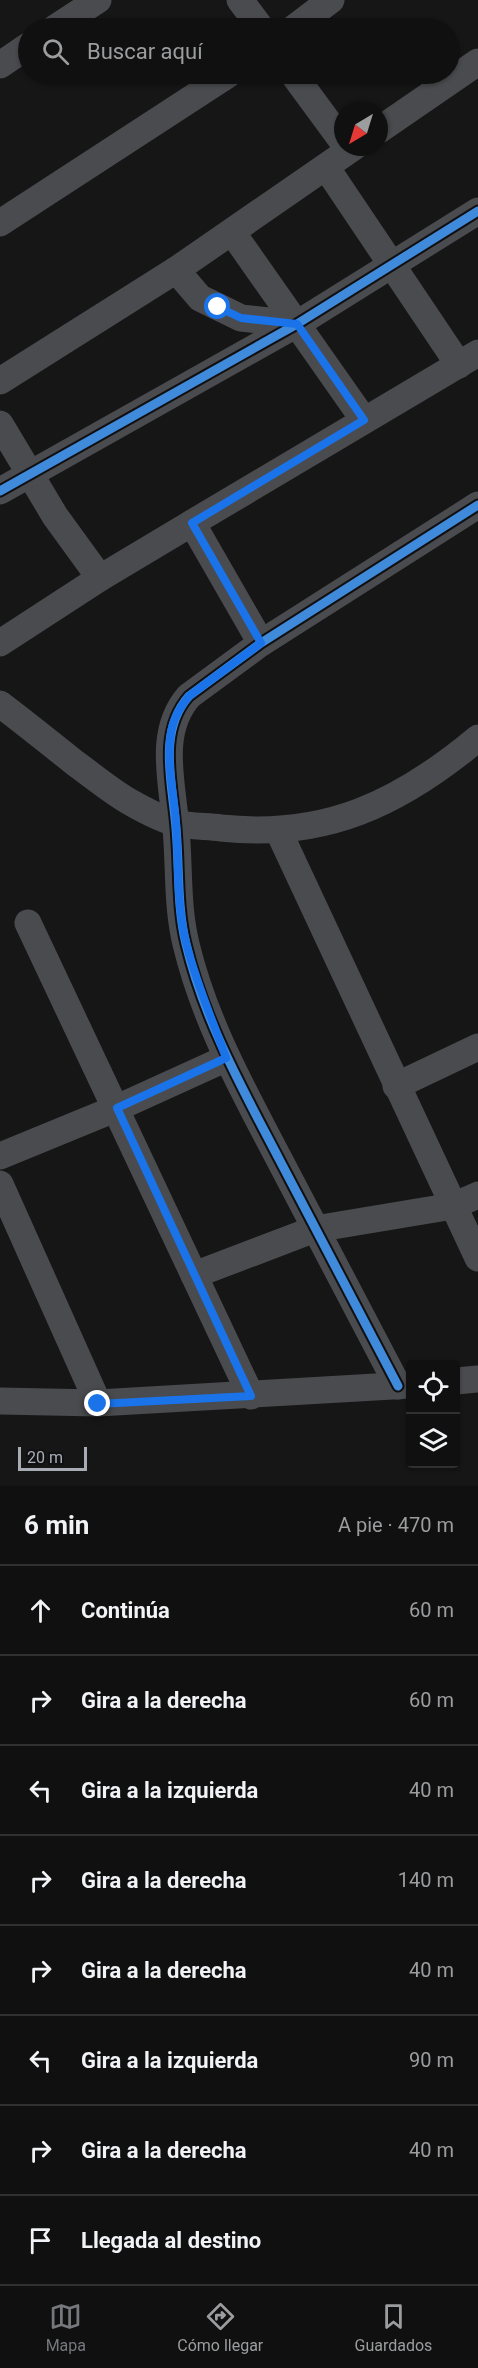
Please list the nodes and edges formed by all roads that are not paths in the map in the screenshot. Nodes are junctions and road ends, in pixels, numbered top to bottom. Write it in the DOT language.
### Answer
graph roads {
  1 [pos="98,0"];
  2 [pos="240,0"];
  3 [pos="331,0"];
  4 [pos="70,18"];
  5 [pos="254,18"];
  6 [pos="307,18"];
  7 [pos="18,53"];
  8 [pos="478,62"];
  9 [pos="0,65"];
  10 [pos="460,74"];
  11 [pos="214,84"];
  12 [pos="301,84"];
  13 [pos="446,84"];
  14 [pos="388,124"];
  15 [pos="334,128"];
  16 [pos="337,156"];
  17 [pos="326,166"];
  18 [pos="478,211"];
  19 [pos="0,223"];
  20 [pos="232,232"];
  21 [pos="392,265"];
  22 [pos="176,270"];
  23 [pos="297,324"];
  24 [pos="469,359"];
  25 [pos="0,381"];
  26 [pos="364,420"];
  27 [pos="0,424"];
  28 [pos="31,472"];
  29 [pos="0,491"];
  30 [pos="476,507"];
  31 [pos="192,523"];
  32 [pos="100,578"];
  33 [pos="0,643"];
  34 [pos="261,643"];
  35 [pos="0,704"];
  36 [pos="478,738"];
  37 [pos="176,823"];
  38 [pos="278,830"];
  39 [pos="28,923"];
  40 [pos="478,1047"];
  41 [pos="226,1058"];
  42 [pos="396,1086"];
  43 [pos="117,1108"];
  44 [pos="0,1156"];
  45 [pos="0,1184"];
  46 [pos="478,1195"];
  47 [pos="453,1206"];
  48 [pos="315,1229"];
  49 [pos="478,1258"];
  50 [pos="195,1275"];
  51 [pos="478,1379"];
  52 [pos="460,1381"];
  53 [pos="404,1385"];
  54 [pos="251,1396"];
  55 [pos="0,1401"];
  56 [pos="98,1404"];
  1 -- 4 [label="street"];
  2 -- 5 [label="street"];
  3 -- 6 [label="street"];
  7 -- 9 [label="street"];
  8 -- 10 [label="street"];
  11 -- 19 [label="street"];
  12 -- 15 [label="street"];
  13 -- 14 [label="street"];
  16 -- 17 [label="street"];
  17 -- 20 [label="street"];
  17 -- 21 [label="street"];
  18 -- 21 [label="street"];
  20 -- 22 [label="street"];
  20 -- 23 [label="street"];
  21 -- 23 [label="street"];
  21 -- 24 [label="street"];
  22 -- 23 [label="street"];
  22 -- 25 [label="street"];
  23 -- 26 [label="street"];
  23 -- 28 [label="street"];
  24 -- 26 [label="street"];
  26 -- 31 [label="street"];
  27 -- 28 [label="street"];
  28 -- 29 [label="street"];
  28 -- 32 [label="street"];
  30 -- 34 [label="street"];
  31 -- 32 [label="street"];
  31 -- 34 [label="street"];
  32 -- 33 [label="street"];
  34 -- 37 [label="street"];
  35 -- 37 [label="street"];
  36 -- 38 [label="street"];
  37 -- 38 [label="street"];
  37 -- 41 [label="street"];
  38 -- 42 [label="street"];
  39 -- 43 [label="street"];
  40 -- 42 [label="street"];
  41 -- 43 [label="street"];
  41 -- 48 [label="street"];
  42 -- 47 [label="street"];
  43 -- 44 [label="street"];
  43 -- 50 [label="street"];
  45 -- 56 [label="street"];
  46 -- 47 [label="street"];
  47 -- 48 [label="street"];
  47 -- 49 [label="street"];
  48 -- 50 [label="street"];
  48 -- 53 [label="street"];
  50 -- 54 [label="street"];
  51 -- 52 [label="street"];
  53 -- 54 [label="street"];
  54 -- 56 [label="street"];
  55 -- 56 [label="street"];
}
